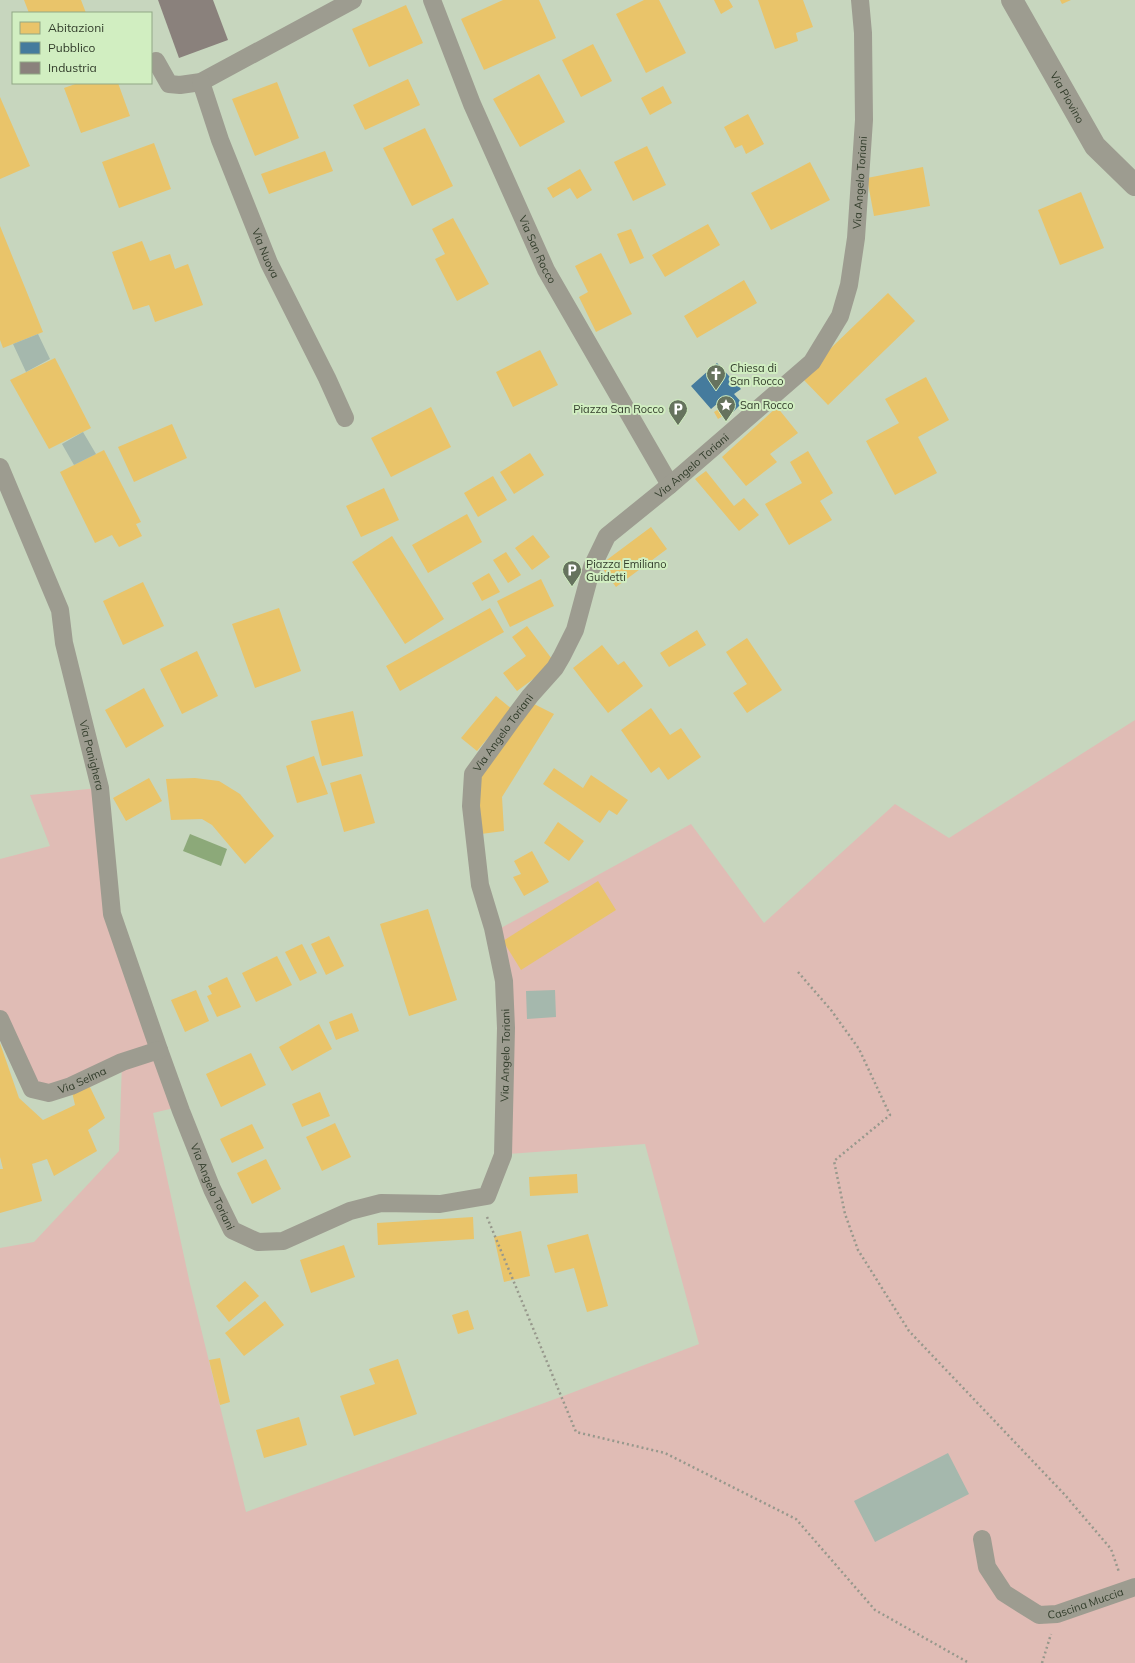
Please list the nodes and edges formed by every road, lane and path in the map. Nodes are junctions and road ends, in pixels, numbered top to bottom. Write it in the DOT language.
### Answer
graph roads {
  1 [pos="353,0"];
  2 [pos="432,0"];
  3 [pos="860,0"];
  4 [pos="1012,0"];
  5 [pos="156,61"];
  6 [pos="201,82"];
  7 [pos="1135,185"];
  8 [pos="346,418"];
  9 [pos="0,467"];
  10 [pos="670,485"];
  11 [pos="798,972"];
  12 [pos="0,1019"];
  13 [pos="159,1050"];
  14 [pos="479,1197"];
  15 [pos="982,1539"];
  16 [pos="1130,1589"];
  17 [pos="1057,1614"];
  18 [pos="969,1663"];
  19 [pos="1042,1663"];
  1 -- 6 [label="street"];
  2 -- 10 [label="street, Via San Rocco"];
  3 -- 10 [label="street, Via Angelo Toriani"];
  4 -- 7 [label="street, Via Piovino"];
  5 -- 6 [label="street"];
  6 -- 8 [label="street, Via Nuova"];
  9 -- 13 [label="street, Via Panighera"];
  10 -- 14 [label="street, Via Angelo Toriani"];
  11 -- 16 [label="path"];
  12 -- 13 [label="street, Via Selma"];
  13 -- 14 [label="street, Via Angelo Toriani"];
  14 -- 18 [label="path"];
  15 -- 17 [label="street, Cascina Muccia"];
  16 -- 17 [label="street, Cascina Muccia"];
  17 -- 19 [label="path"];
}
